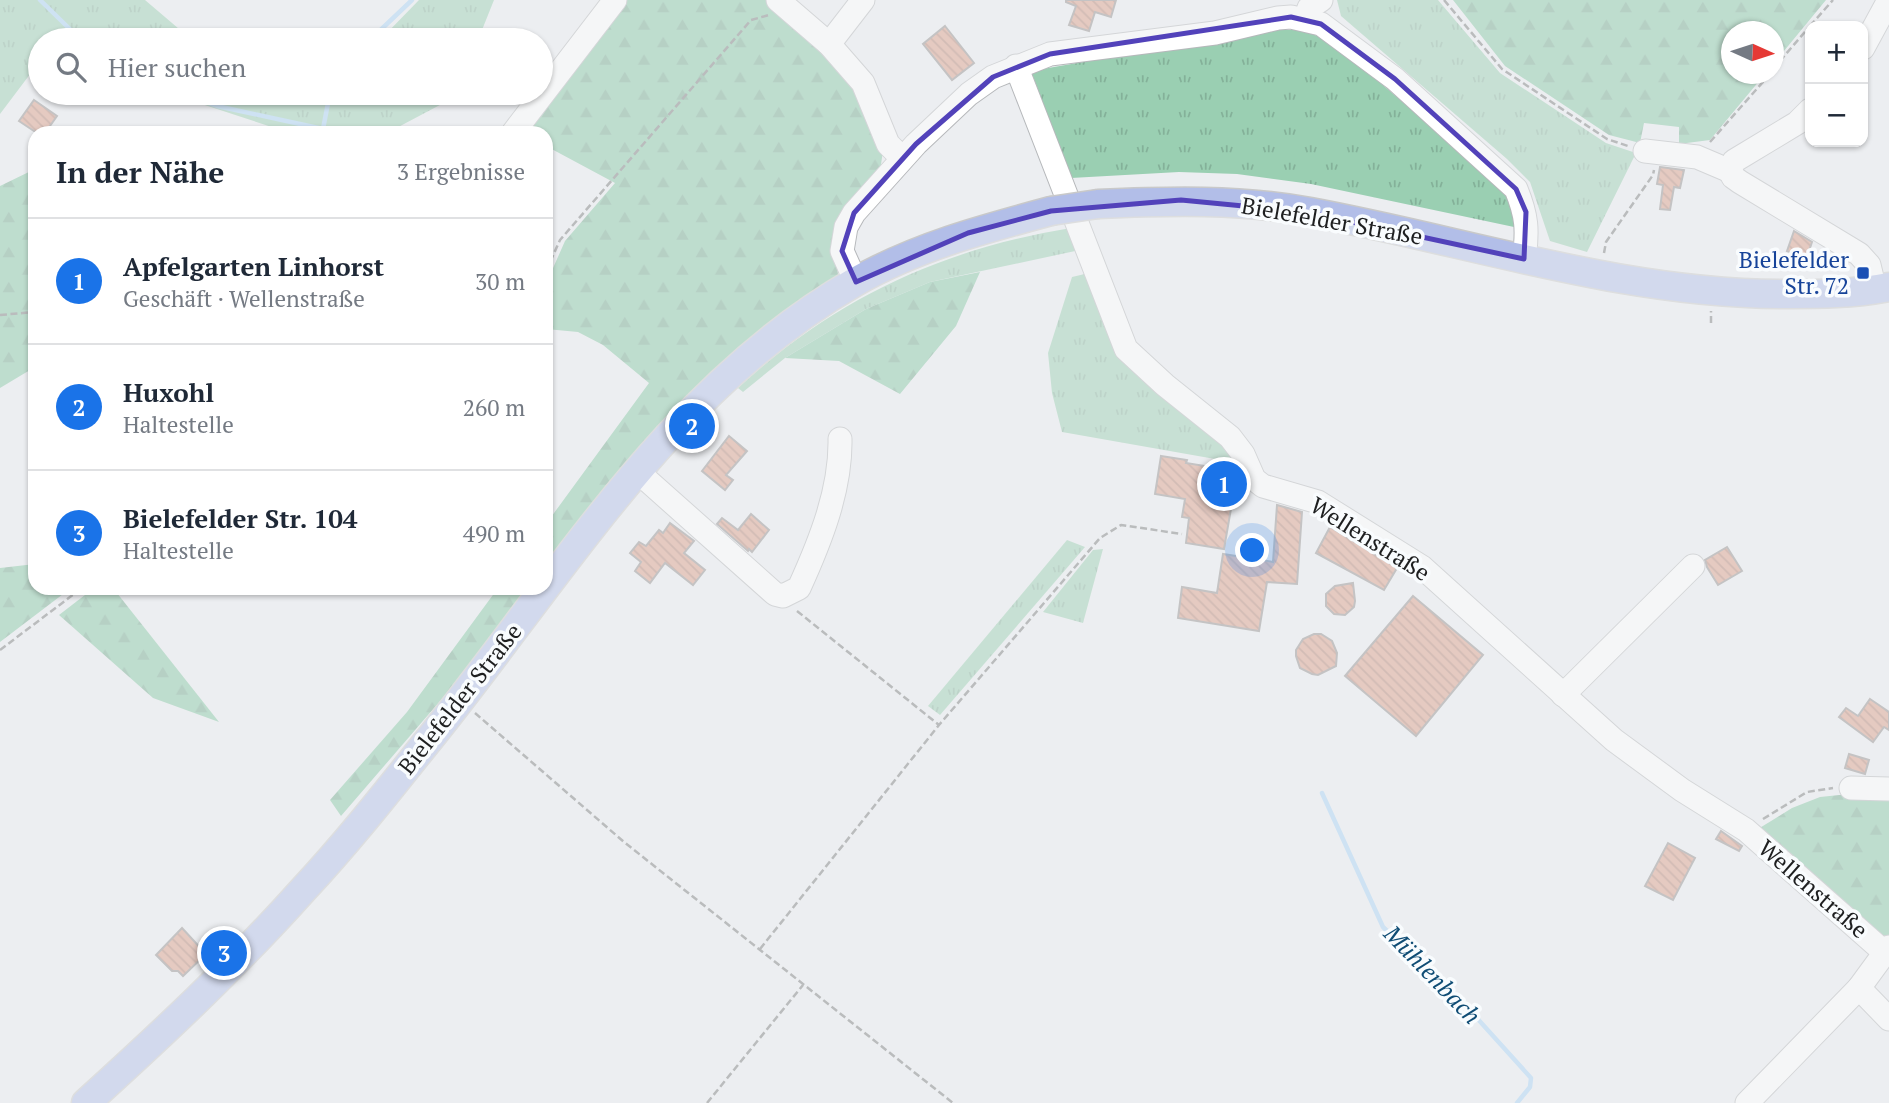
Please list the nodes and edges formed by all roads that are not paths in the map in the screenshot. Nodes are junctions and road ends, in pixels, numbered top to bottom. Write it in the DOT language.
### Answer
graph roads {
  1 [pos="615,0"];
  2 [pos="863,0"];
  3 [pos="1321,0"];
  4 [pos="1889,0"];
  5 [pos="774,7"];
  6 [pos="1305,19"];
  7 [pos="1868,39"];
  8 [pos="829,44"];
  9 [pos="1016,66"];
  10 [pos="553,81"];
  11 [pos="534,105"];
  12 [pos="1805,115"];
  13 [pos="518,126"];
  14 [pos="1651,152"];
  15 [pos="902,158"];
  16 [pos="1730,171"];
  17 [pos="1524,259"];
  18 [pos="856,282"];
  19 [pos="1882,288"];
  20 [pos="840,439"];
  21 [pos="638,472"];
  22 [pos="1693,566"];
  23 [pos="553,582"];
  24 [pos="543,595"];
  25 [pos="1563,695"];
  26 [pos="1851,788"];
  27 [pos="1889,789"];
  28 [pos="1887,949"];
  29 [pos="1859,988"];
  30 [pos="1889,1019"];
  31 [pos="86,1103"];
  32 [pos="1747,1103"];
  1 -- 10 [label="street"];
  2 -- 8 [label="street"];
  3 -- 6 [label="street"];
  4 -- 7 [label="street"];
  5 -- 8 [label="street"];
  6 -- 9 [label="street"];
  6 -- 17 [label="street"];
  8 -- 15 [label="street"];
  9 -- 15 [label="street"];
  9 -- 25 [label="street, Wellenstraße"];
  11 -- 13 [label="street"];
  12 -- 16 [label="street"];
  14 -- 16 [label="street"];
  15 -- 18 [label="street"];
  16 -- 19 [label="street"];
  17 -- 18 [label="main road, Bielefelder Straße, bridge"];
  17 -- 19 [label="main road, Bielefelder Straße"];
  18 -- 21 [label="main road, Bielefelder Straße"];
  20 -- 21 [label="street"];
  21 -- 23 [label="main road, Bielefelder Straße"];
  22 -- 25 [label="street"];
  24 -- 31 [label="main road, Bielefelder Straße"];
  25 -- 28 [label="street, Wellenstraße"];
  26 -- 27 [label="street"];
  28 -- 29 [label="street"];
  29 -- 30 [label="street"];
  29 -- 32 [label="street"];
}
